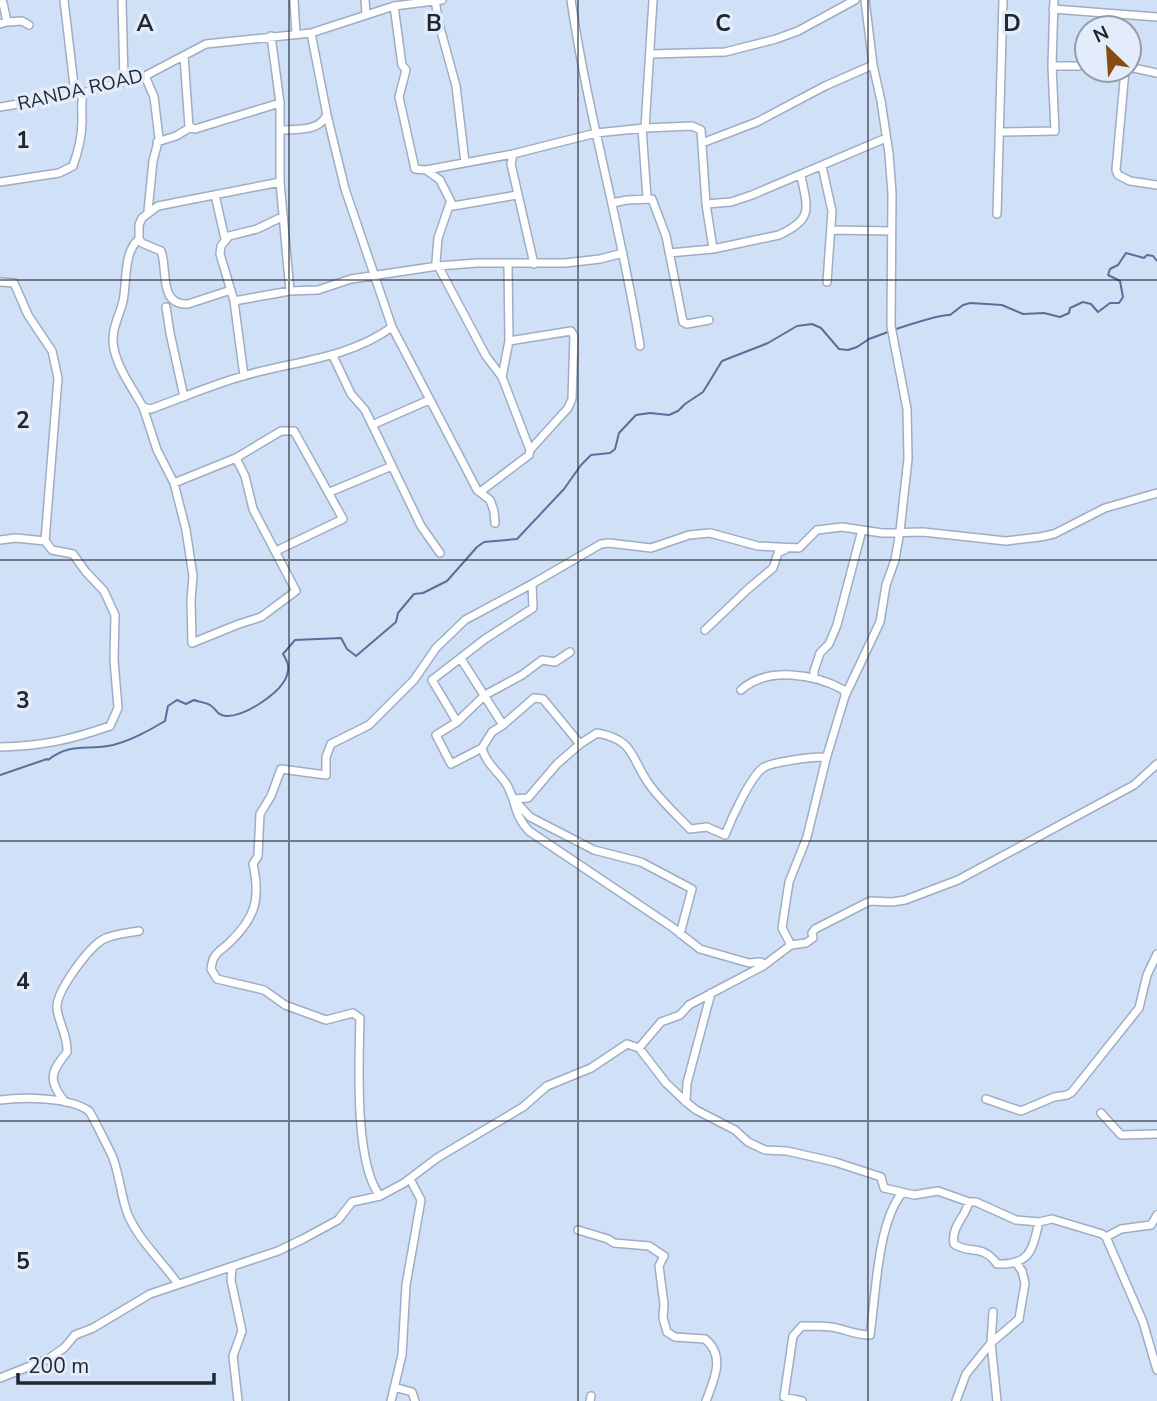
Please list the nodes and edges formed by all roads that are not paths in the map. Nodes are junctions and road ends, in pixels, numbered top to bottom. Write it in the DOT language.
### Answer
graph roads {
  1 [pos="64,0"];
  2 [pos="122,0"];
  3 [pos="294,0"];
  4 [pos="365,0"];
  5 [pos="435,0"];
  6 [pos="442,0"];
  7 [pos="571,0"];
  8 [pos="653,0"];
  9 [pos="855,0"];
  10 [pos="865,0"];
  11 [pos="1003,0"];
  12 [pos="1054,0"];
  13 [pos="3,3"];
  14 [pos="394,6"];
  15 [pos="1054,9"];
  16 [pos="366,14"];
  17 [pos="1157,18"];
  18 [pos="3,23"];
  19 [pos="29,25"];
  20 [pos="311,33"];
  21 [pos="296,34"];
  22 [pos="271,36"];
  23 [pos="650,54"];
  24 [pos="184,56"];
  25 [pos="873,65"];
  26 [pos="1052,66"];
  27 [pos="1073,66"];
  28 [pos="145,76"];
  29 [pos="124,80"];
  30 [pos="1125,84"];
  31 [pos="79,93"];
  32 [pos="280,103"];
  33 [pos="0,107"];
  34 [pos="327,115"];
  35 [pos="191,127"];
  36 [pos="643,128"];
  37 [pos="280,130"];
  38 [pos="1001,132"];
  39 [pos="596,133"];
  40 [pos="886,138"];
  41 [pos="157,142"];
  42 [pos="702,143"];
  43 [pos="513,154"];
  44 [pos="465,162"];
  45 [pos="822,166"];
  46 [pos="426,170"];
  47 [pos="802,176"];
  48 [pos="0,182"];
  49 [pos="280,182"];
  50 [pos="1157,185"];
  51 [pos="215,195"];
  52 [pos="517,195"];
  53 [pos="647,198"];
  54 [pos="450,203"];
  55 [pos="612,203"];
  56 [pos="706,204"];
  57 [pos="148,211"];
  58 [pos="997,214"];
  59 [pos="282,217"];
  60 [pos="831,230"];
  61 [pos="891,231"];
  62 [pos="139,239"];
  63 [pos="225,239"];
  64 [pos="713,249"];
  65 [pos="624,253"];
  66 [pos="669,253"];
  67 [pos="508,264"];
  68 [pos="534,264"];
  69 [pos="438,266"];
  70 [pos="375,277"];
  71 [pos="0,282"];
  72 [pos="827,282"];
  73 [pos="231,290"];
  74 [pos="290,291"];
  75 [pos="234,301"];
  76 [pos="166,307"];
  77 [pos="709,320"];
  78 [pos="392,327"];
  79 [pos="509,341"];
  80 [pos="640,346"];
  81 [pos="333,356"];
  82 [pos="244,376"];
  83 [pos="502,377"];
  84 [pos="184,397"];
  85 [pos="429,400"];
  86 [pos="143,407"];
  87 [pos="372,425"];
  88 [pos="530,450"];
  89 [pos="236,458"];
  90 [pos="392,466"];
  91 [pos="174,483"];
  92 [pos="330,492"];
  93 [pos="480,492"];
  94 [pos="1157,493"];
  95 [pos="495,523"];
  96 [pos="862,530"];
  97 [pos="900,531"];
  98 [pos="0,540"];
  99 [pos="45,541"];
  100 [pos="791,547"];
  101 [pos="276,551"];
  102 [pos="440,553"];
  103 [pos="532,584"];
  104 [pos="705,630"];
  105 [pos="570,652"];
  106 [pos="461,659"];
  107 [pos="814,677"];
  108 [pos="741,690"];
  109 [pos="485,695"];
  110 [pos="845,696"];
  111 [pos="457,722"];
  112 [pos="503,725"];
  113 [pos="580,744"];
  114 [pos="0,747"];
  115 [pos="482,748"];
  116 [pos="825,759"];
  117 [pos="1157,764"];
  118 [pos="513,799"];
  119 [pos="139,931"];
  120 [pos="680,934"];
  121 [pos="791,945"];
  122 [pos="1157,954"];
  123 [pos="764,964"];
  124 [pos="711,993"];
  125 [pos="639,1048"];
  126 [pos="986,1098"];
  127 [pos="0,1100"];
  128 [pos="65,1102"];
  129 [pos="685,1102"];
  130 [pos="1101,1113"];
  131 [pos="1157,1134"];
  132 [pos="410,1178"];
  133 [pos="902,1193"];
  134 [pos="380,1196"];
  135 [pos="969,1202"];
  136 [pos="1157,1215"];
  137 [pos="1039,1223"];
  138 [pos="578,1230"];
  139 [pos="1106,1237"];
  140 [pos="1017,1264"];
  141 [pos="232,1267"];
  142 [pos="178,1284"];
  143 [pos="993,1312"];
  144 [pos="992,1343"];
  145 [pos="995,1359"];
  146 [pos="978,1362"];
  147 [pos="1157,1370"];
  148 [pos="0,1378"];
  149 [pos="394,1387"];
  150 [pos="238,1401"];
  151 [pos="391,1401"];
  152 [pos="415,1401"];
  153 [pos="706,1401"];
  154 [pos="802,1401"];
  155 [pos="956,1401"];
  156 [pos="997,1401"];
  1 -- 31 [label="street"];
  2 -- 29 [label="street"];
  3 -- 21 [label="street"];
  4 -- 16 [label="street"];
  5 -- 6 [label="street, RANDA ROAD"];
  5 -- 14 [label="street, RANDA ROAD"];
  5 -- 44 [label="street"];
  7 -- 39 [label="street"];
  8 -- 23 [label="street"];
  9 -- 23 [label="street"];
  10 -- 25 [label="street"];
  11 -- 38 [label="street"];
  12 -- 15 [label="street"];
  13 -- 18 [label="street"];
  14 -- 16 [label="street, RANDA ROAD"];
  14 -- 46 [label="street"];
  15 -- 17 [label="street"];
  15 -- 26 [label="street"];
  16 -- 20 [label="street, RANDA ROAD"];
  18 -- 19 [label="street"];
  20 -- 21 [label="street, RANDA ROAD"];
  20 -- 34 [label="street"];
  21 -- 22 [label="street, RANDA ROAD"];
  22 -- 24 [label="street, RANDA ROAD"];
  22 -- 32 [label="street"];
  23 -- 36 [label="street"];
  24 -- 28 [label="street, RANDA ROAD"];
  24 -- 35 [label="street"];
  25 -- 40 [label="street"];
  25 -- 42 [label="street"];
  26 -- 27 [label="street"];
  26 -- 38 [label="street"];
  28 -- 29 [label="street, RANDA ROAD"];
  28 -- 41 [label="street"];
  29 -- 31 [label="street, RANDA ROAD"];
  30 -- 50 [label="street"];
  31 -- 33 [label="street, RANDA ROAD"];
  31 -- 48 [label="street"];
  32 -- 35 [label="street"];
  32 -- 37 [label="street"];
  34 -- 37 [label="street"];
  34 -- 70 [label="street"];
  35 -- 41 [label="street"];
  36 -- 39 [label="street"];
  36 -- 42 [label="street"];
  36 -- 53 [label="street"];
  37 -- 49 [label="street"];
  38 -- 58 [label="street"];
  39 -- 43 [label="street"];
  39 -- 55 [label="street"];
  40 -- 45 [label="street"];
  40 -- 61 [label="street"];
  41 -- 57 [label="street"];
  42 -- 56 [label="street"];
  43 -- 44 [label="street"];
  43 -- 52 [label="street"];
  44 -- 46 [label="street"];
  45 -- 47 [label="street"];
  45 -- 60 [label="street"];
  46 -- 54 [label="street"];
  47 -- 56 [label="street"];
  47 -- 64 [label="street"];
  49 -- 51 [label="street"];
  49 -- 59 [label="street"];
  51 -- 57 [label="street"];
  51 -- 63 [label="street"];
  52 -- 54 [label="street"];
  52 -- 68 [label="street"];
  53 -- 55 [label="street"];
  53 -- 66 [label="street"];
  54 -- 69 [label="street"];
  55 -- 65 [label="street"];
  56 -- 64 [label="street"];
  57 -- 62 [label="street"];
  59 -- 63 [label="street"];
  59 -- 74 [label="street"];
  60 -- 61 [label="street"];
  60 -- 72 [label="street"];
  61 -- 97 [label="street"];
  62 -- 73 [label="street"];
  62 -- 86 [label="street"];
  63 -- 73 [label="street"];
  64 -- 66 [label="street"];
  65 -- 68 [label="street"];
  65 -- 80 [label="street"];
  66 -- 77 [label="street"];
  67 -- 68 [label="street"];
  67 -- 69 [label="street"];
  67 -- 79 [label="street"];
  69 -- 70 [label="street"];
  69 -- 83 [label="street"];
  70 -- 74 [label="street"];
  70 -- 78 [label="street"];
  71 -- 99 [label="street"];
  73 -- 75 [label="street"];
  74 -- 75 [label="street"];
  75 -- 82 [label="street"];
  76 -- 84 [label="street"];
  78 -- 81 [label="street"];
  78 -- 85 [label="street"];
  79 -- 83 [label="street"];
  79 -- 88 [label="street"];
  81 -- 82 [label="street"];
  81 -- 87 [label="street"];
  82 -- 84 [label="street"];
  83 -- 88 [label="street"];
  84 -- 86 [label="street"];
  85 -- 87 [label="street"];
  85 -- 93 [label="street"];
  86 -- 91 [label="street"];
  87 -- 90 [label="street"];
  88 -- 93 [label="street"];
  89 -- 91 [label="street"];
  89 -- 92 [label="street"];
  89 -- 101 [label="street"];
  90 -- 92 [label="street"];
  90 -- 102 [label="street"];
  91 -- 101 [label="street"];
  92 -- 101 [label="street"];
  93 -- 95 [label="street"];
  94 -- 97 [label="street"];
  96 -- 97 [label="street"];
  96 -- 100 [label="street"];
  96 -- 107 [label="street"];
  97 -- 110 [label="street"];
  98 -- 99 [label="street"];
  99 -- 114 [label="street"];
  100 -- 103 [label="street"];
  100 -- 104 [label="street"];
  103 -- 106 [label="street"];
  103 -- 134 [label="street"];
  105 -- 109 [label="street"];
  106 -- 109 [label="street"];
  106 -- 111 [label="street"];
  107 -- 108 [label="street"];
  107 -- 110 [label="street"];
  109 -- 111 [label="street"];
  109 -- 112 [label="street"];
  110 -- 116 [label="street"];
  111 -- 115 [label="street"];
  112 -- 113 [label="street"];
  112 -- 115 [label="street"];
  113 -- 116 [label="street"];
  113 -- 118 [label="street"];
  115 -- 118 [label="street"];
  116 -- 121 [label="street"];
  117 -- 121 [label="street"];
  118 -- 120 [label="street"];
  118 -- 120 [label="street"];
  119 -- 128 [label="street"];
  120 -- 123 [label="street"];
  121 -- 123 [label="street"];
  122 -- 126 [label="street"];
  123 -- 124 [label="street"];
  124 -- 125 [label="street"];
  124 -- 129 [label="street"];
  125 -- 129 [label="street"];
  125 -- 132 [label="street"];
  127 -- 128 [label="street"];
  128 -- 142 [label="street"];
  129 -- 133 [label="street"];
  130 -- 131 [label="street"];
  132 -- 134 [label="street"];
  132 -- 149 [label="street"];
  133 -- 135 [label="street"];
  133 -- 154 [label="street"];
  134 -- 141 [label="street"];
  135 -- 137 [label="street"];
  135 -- 140 [label="street"];
  136 -- 139 [label="street"];
  137 -- 139 [label="street"];
  137 -- 140 [label="street"];
  138 -- 153 [label="street"];
  139 -- 147 [label="street"];
  140 -- 144 [label="street"];
  141 -- 142 [label="street"];
  141 -- 150 [label="street"];
  142 -- 148 [label="street"];
  143 -- 144 [label="street"];
  144 -- 145 [label="street"];
  144 -- 146 [label="street"];
  145 -- 146 [label="street"];
  145 -- 156 [label="street"];
  146 -- 155 [label="street"];
  149 -- 151 [label="street"];
  149 -- 152 [label="street"];
}
